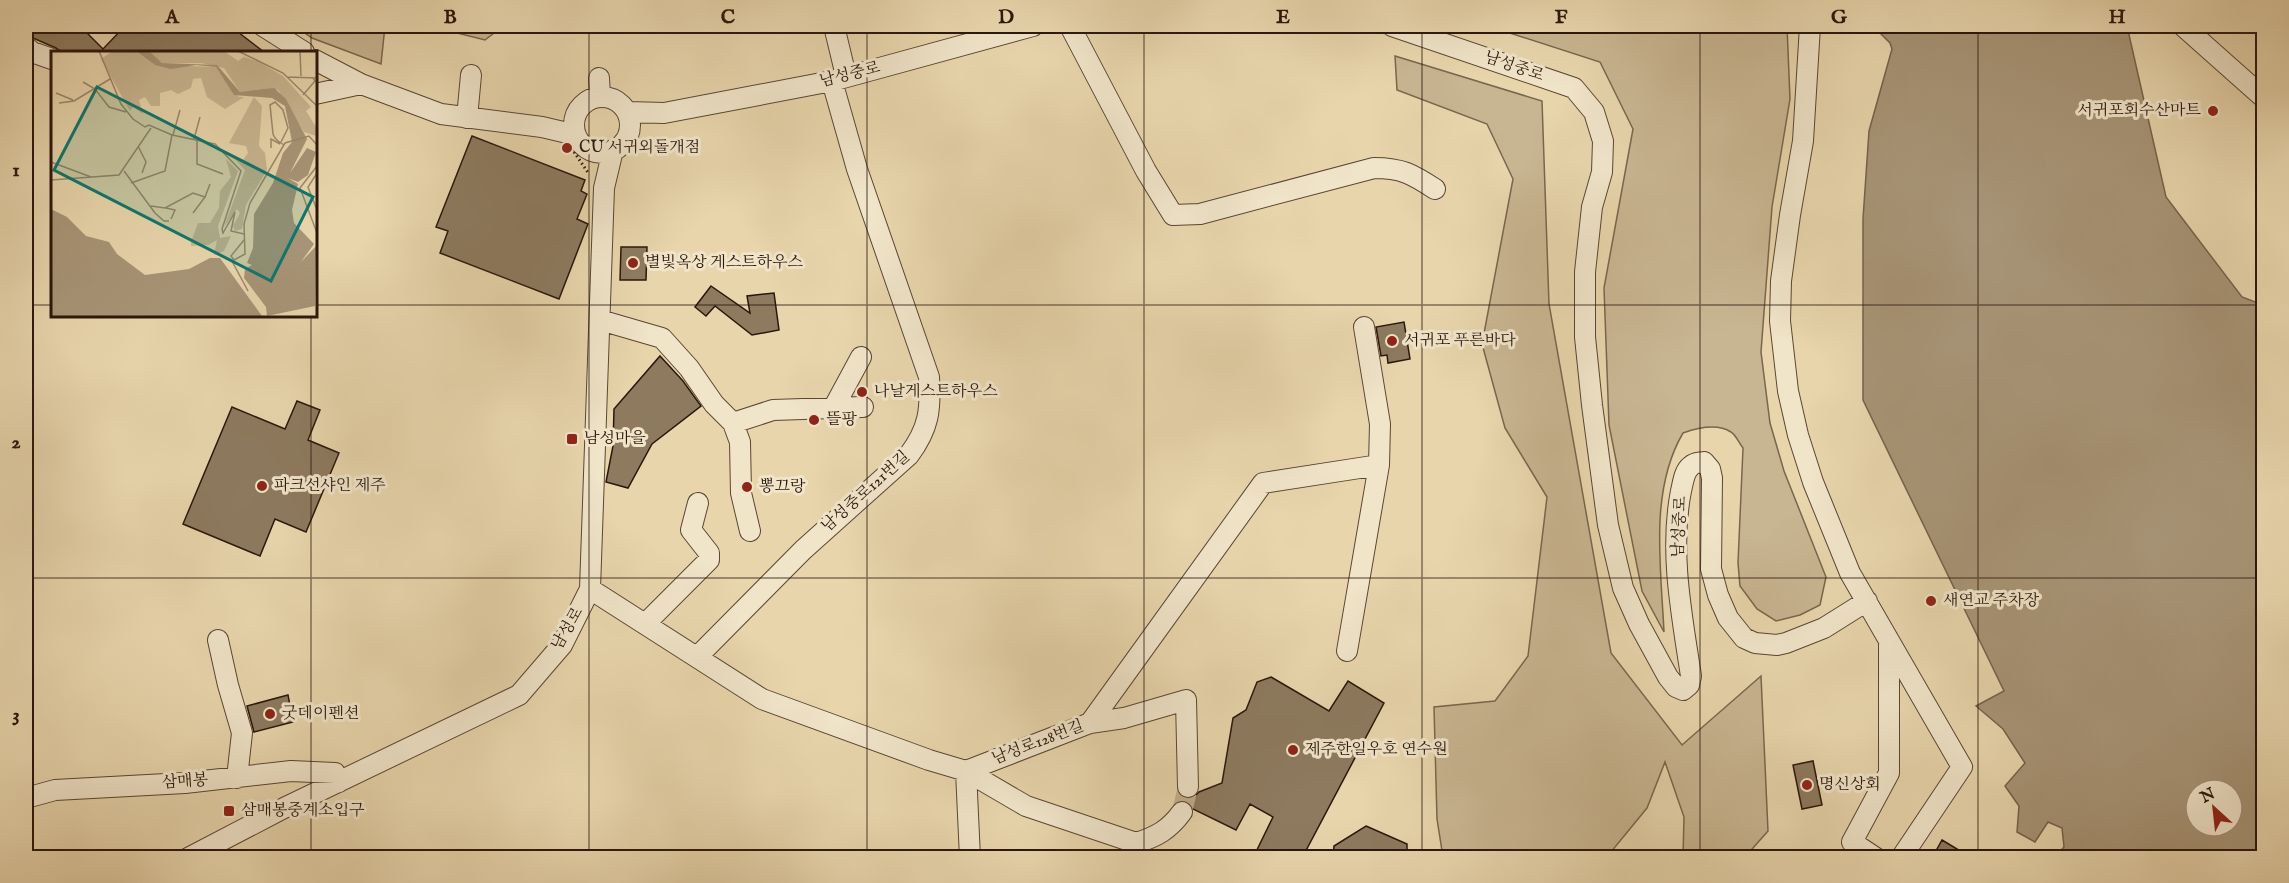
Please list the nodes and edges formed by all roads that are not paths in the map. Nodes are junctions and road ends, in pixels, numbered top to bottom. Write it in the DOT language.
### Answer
graph roads {
  1 [pos="263,26"];
  2 [pos="834,26"];
  3 [pos="1033,26"];
  4 [pos="1070,26"];
  5 [pos="1392,26"];
  6 [pos="1810,26"];
  7 [pos="2183,26"];
  8 [pos="26,47"];
  9 [pos="302,51"];
  10 [pos="51,59"];
  11 [pos="316,61"];
  12 [pos="471,75"];
  13 [pos="839,79"];
  14 [pos="361,84"];
  15 [pos="316,93"];
  16 [pos="2264,98"];
  17 [pos="467,118"];
  18 [pos="629,121"];
  19 [pos="574,134"];
  20 [pos="604,151"];
  21 [pos="1435,189"];
  22 [pos="600,320"];
  23 [pos="1364,327"];
  24 [pos="861,357"];
  25 [pos="834,407"];
  26 [pos="863,407"];
  27 [pos="733,423"];
  28 [pos="1379,465"];
  29 [pos="698,503"];
  30 [pos="750,531"];
  31 [pos="590,589"];
  32 [pos="1867,601"];
  33 [pos="645,624"];
  34 [pos="1889,639"];
  35 [pos="218,640"];
  36 [pos="1347,651"];
  37 [pos="697,657"];
  38 [pos="1090,723"];
  39 [pos="966,771"];
  40 [pos="237,778"];
  41 [pos="339,782"];
  42 [pos="1188,788"];
  43 [pos="26,798"];
  44 [pos="1182,812"];
  45 [pos="188,858"];
  46 [pos="970,858"];
  47 [pos="1876,858"];
  48 [pos="1901,858"];
  1 -- 9 [label="street"];
  2 -- 13 [label="street, 남성중로121번길"];
  3 -- 13 [label="street, 남성중로"];
  4 -- 21 [label="street"];
  5 -- 32 [label="street, 남성중로"];
  6 -- 32 [label="street"];
  7 -- 16 [label="street"];
  8 -- 10 [label="street"];
  11 -- 14 [label="street"];
  12 -- 17 [label="street"];
  13 -- 18 [label="street, 남성중로"];
  13 -- 37 [label="street, 남성중로121번길"];
  14 -- 15 [label="street"];
  14 -- 17 [label="street"];
  17 -- 19 [label="street"];
  18 -- 19 [label="street"];
  18 -- 20 [label="street"];
  19 -- 20 [label="street"];
  20 -- 22 [label="street, 남성로"];
  22 -- 27 [label="street"];
  22 -- 31 [label="street, 남성로"];
  23 -- 28 [label="street"];
  24 -- 25 [label="street"];
  25 -- 26 [label="street"];
  25 -- 27 [label="street"];
  27 -- 30 [label="street"];
  28 -- 36 [label="street"];
  28 -- 38 [label="street, 남성로128번길"];
  29 -- 33 [label="street"];
  31 -- 33 [label="street"];
  31 -- 41 [label="street, 남성로"];
  32 -- 34 [label="street"];
  33 -- 37 [label="street"];
  34 -- 47 [label="street"];
  34 -- 48 [label="street"];
  35 -- 40 [label="street"];
  37 -- 39 [label="street"];
  38 -- 39 [label="street, 남성로128번길"];
  38 -- 42 [label="street"];
  39 -- 44 [label="street"];
  39 -- 46 [label="street"];
  40 -- 41 [label="street, 삼매봉"];
  40 -- 43 [label="street, 삼매봉"];
  41 -- 45 [label="street, 남성로"];
}
